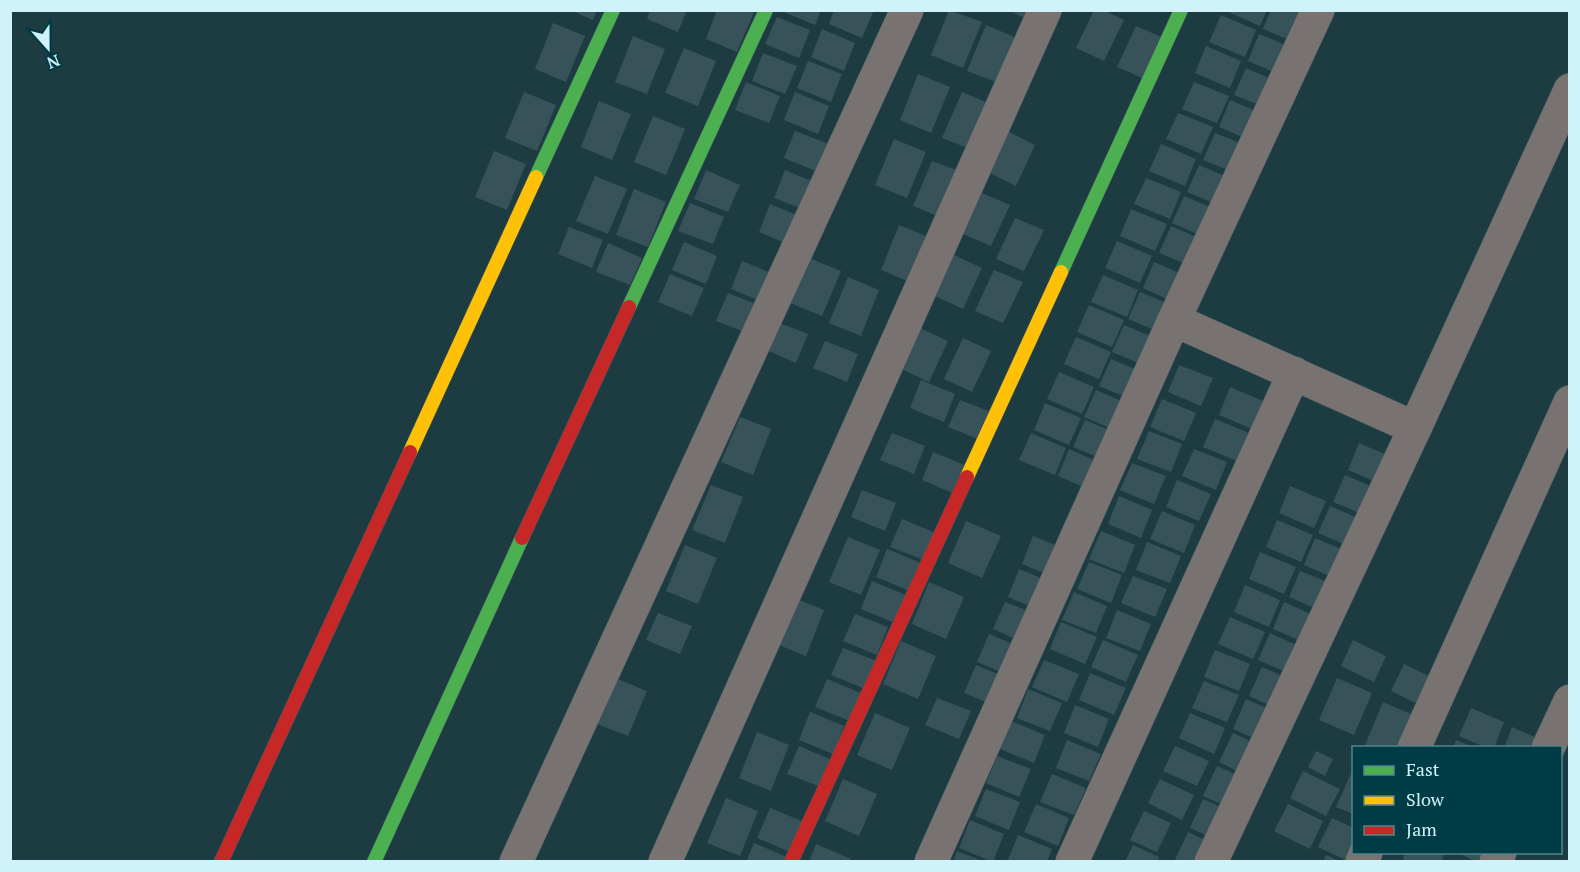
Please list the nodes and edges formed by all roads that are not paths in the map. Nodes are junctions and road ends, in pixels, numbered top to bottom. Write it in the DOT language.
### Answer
graph roads {
  1 [pos="613,10"];
  2 [pos="766,10"];
  3 [pos="907,10"];
  4 [pos="1045,10"];
  5 [pos="1181,10"];
  6 [pos="1318,10"];
  7 [pos="1569,90"];
  8 [pos="1174,320"];
  9 [pos="1294,373"];
  10 [pos="1569,402"];
  11 [pos="1415,428"];
  12 [pos="1569,700"];
  13 [pos="1414,746"];
  14 [pos="1548,746"];
  15 [pos="222,861"];
  16 [pos="374,861"];
  17 [pos="516,861"];
  18 [pos="665,861"];
  19 [pos="791,861"];
  20 [pos="931,861"];
  21 [pos="1072,861"];
  22 [pos="1210,861"];
  1 -- 15 [label="street"];
  2 -- 16 [label="street"];
  3 -- 17 [label="street"];
  4 -- 18 [label="street"];
  5 -- 19 [label="street"];
  6 -- 8 [label="street"];
  7 -- 11 [label="street"];
  8 -- 9 [label="street"];
  8 -- 20 [label="street"];
  9 -- 11 [label="street"];
  9 -- 21 [label="street"];
  10 -- 13 [label="street"];
  11 -- 22 [label="street"];
  12 -- 14 [label="street"];
}
